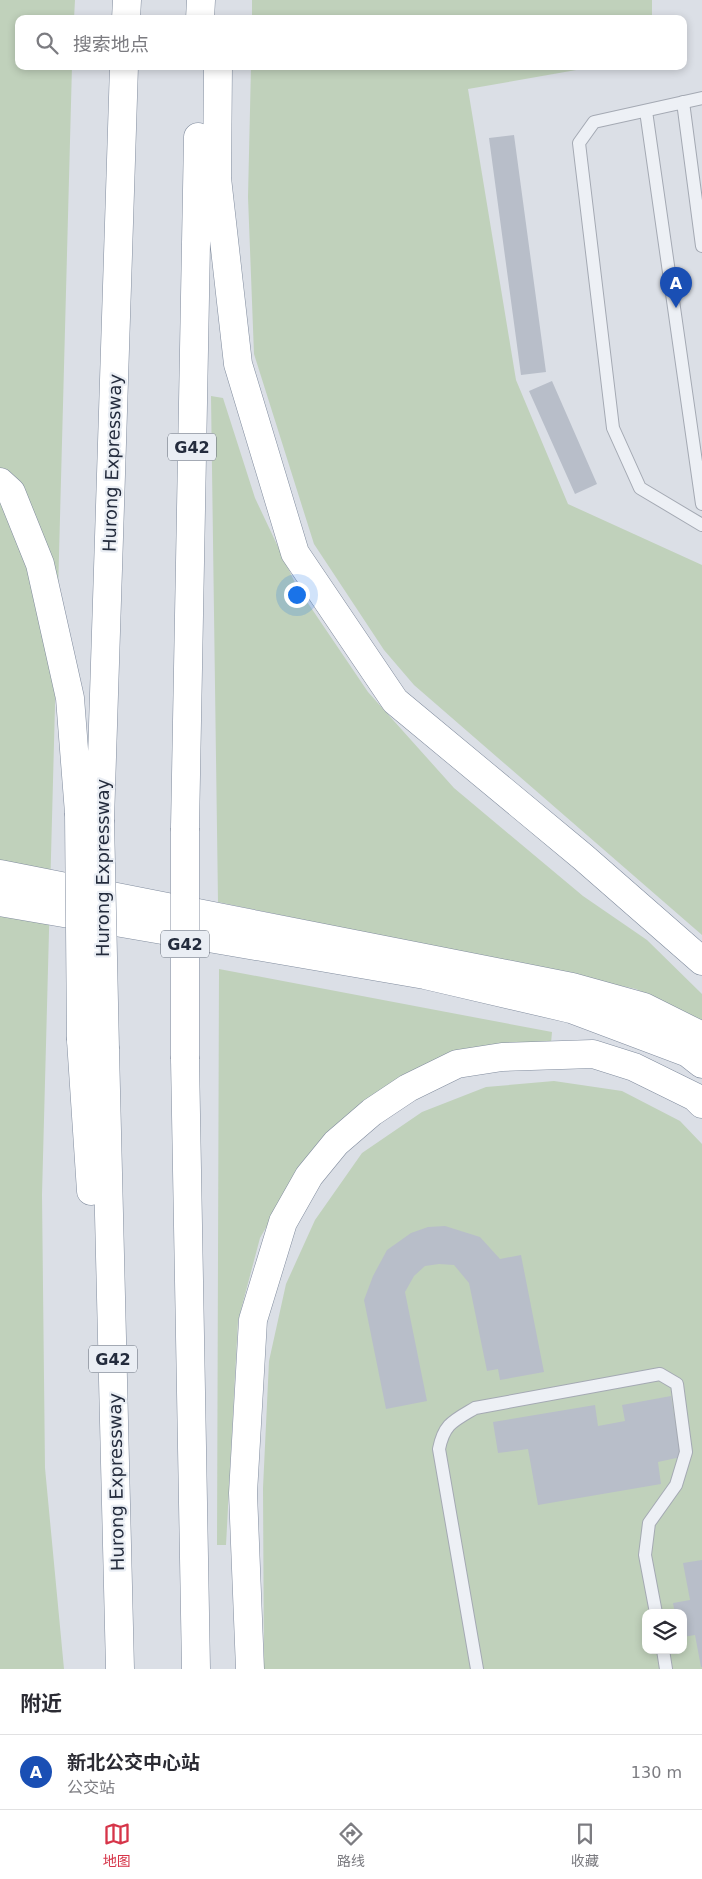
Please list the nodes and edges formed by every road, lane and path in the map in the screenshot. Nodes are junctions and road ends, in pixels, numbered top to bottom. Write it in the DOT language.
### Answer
graph roads {
  1 [pos="127,0"];
  2 [pos="201,0"];
  3 [pos="218,0"];
  4 [pos="126,15"];
  5 [pos="200,15"];
  6 [pos="218,15"];
  7 [pos="124,70"];
  8 [pos="200,70"];
  9 [pos="218,70"];
  10 [pos="702,98"];
  11 [pos="683,102"];
  12 [pos="646,111"];
  13 [pos="702,246"];
  14 [pos="0,482"];
  15 [pos="702,504"];
  16 [pos="702,525"];
  17 [pos="90,817"];
  18 [pos="0,874"];
  19 [pos="0,902"];
  20 [pos="702,961"];
  21 [pos="702,1036"];
  22 [pos="702,1064"];
  23 [pos="702,1104"];
  24 [pos="655,1609"];
  25 [pos="664,1654"];
  26 [pos="120,1669"];
  27 [pos="196,1669"];
  28 [pos="250,1669"];
  29 [pos="477,1669"];
  30 [pos="666,1669"];
  1 -- 4 [label="highway"];
  2 -- 5 [label="highway"];
  3 -- 6 [label="highway"];
  7 -- 17 [label="highway, Hurong Expressway / G42"];
  8 -- 27 [label="highway, G42, bridge"];
  9 -- 20 [label="highway"];
  10 -- 11 [label="lane"];
  11 -- 12 [label="lane"];
  11 -- 13 [label="lane"];
  12 -- 15 [label="lane"];
  12 -- 16 [label="lane"];
  14 -- 17 [label="highway"];
  17 -- 26 [label="highway, Hurong Expressway / G42, bridge"];
  18 -- 21 [label="highway"];
  19 -- 22 [label="highway"];
  23 -- 28 [label="highway"];
  24 -- 29 [label="lane"];
  25 -- 30 [label="lane"];
}
